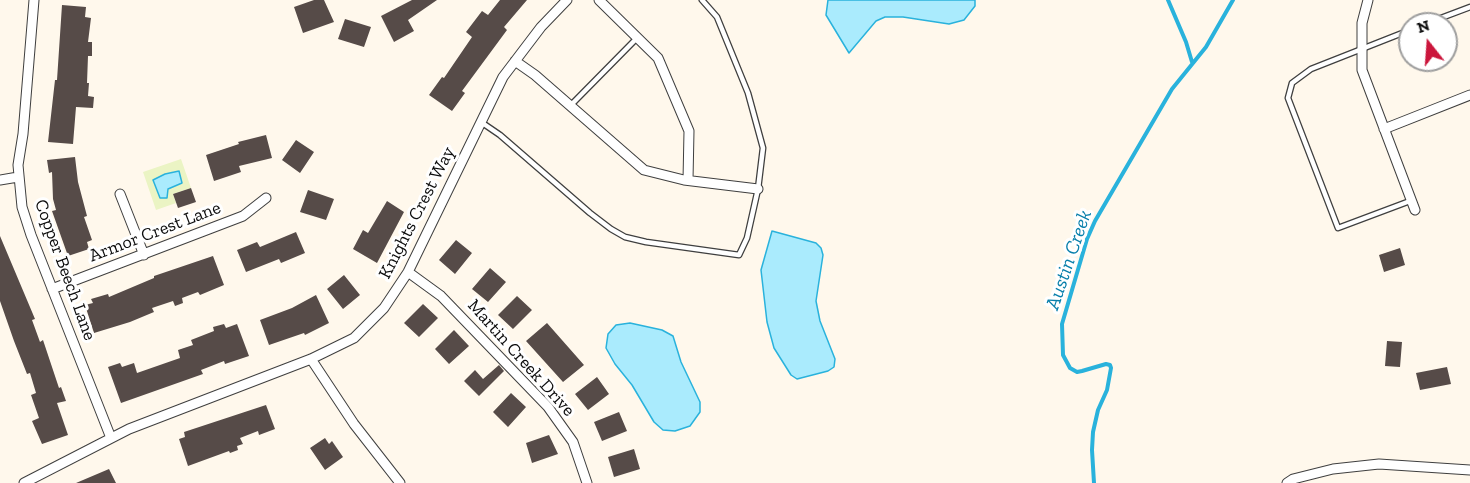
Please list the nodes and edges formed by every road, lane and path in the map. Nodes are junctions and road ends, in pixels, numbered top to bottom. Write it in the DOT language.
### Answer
graph roads {
  1 [pos="34,0"];
  2 [pos="567,0"];
  3 [pos="599,0"];
  4 [pos="702,0"];
  5 [pos="1368,0"];
  6 [pos="1398,34"];
  7 [pos="637,38"];
  8 [pos="1361,48"];
  9 [pos="515,61"];
  10 [pos="1470,95"];
  11 [pos="570,106"];
  12 [pos="481,122"];
  13 [pos="1384,129"];
  14 [pos="18,177"];
  15 [pos="0,180"];
  16 [pos="688,180"];
  17 [pos="758,189"];
  18 [pos="120,194"];
  19 [pos="266,198"];
  20 [pos="1410,201"];
  21 [pos="1415,210"];
  22 [pos="144,255"];
  23 [pos="408,272"];
  24 [pos="52,289"];
  25 [pos="311,359"];
  26 [pos="111,438"];
  27 [pos="1470,470"];
  28 [pos="24,483"];
  29 [pos="400,483"];
  30 [pos="586,483"];
  31 [pos="1287,483"];
  1 -- 14 [label="street, Copper Beech Lane"];
  2 -- 9 [label="street, Knights Crest Way"];
  3 -- 7 [label="street"];
  4 -- 17 [label="lane"];
  5 -- 8 [label="street"];
  6 -- 8 [label="lane"];
  7 -- 11 [label="lane"];
  7 -- 16 [label="street"];
  8 -- 13 [label="street"];
  8 -- 20 [label="lane"];
  9 -- 11 [label="street"];
  9 -- 12 [label="street, Knights Crest Way"];
  10 -- 13 [label="street"];
  11 -- 16 [label="street"];
  12 -- 17 [label="lane"];
  12 -- 23 [label="street, Knights Crest Way"];
  13 -- 20 [label="street"];
  14 -- 15 [label="street"];
  14 -- 24 [label="street, Copper Beech Lane"];
  16 -- 17 [label="street"];
  18 -- 22 [label="street"];
  19 -- 22 [label="street, Armor Crest Lane"];
  20 -- 21 [label="street"];
  22 -- 24 [label="street, Armor Crest Lane"];
  23 -- 25 [label="street, Knights Crest Way"];
  23 -- 30 [label="street, Martin Creek Drive"];
  24 -- 26 [label="street, Copper Beech Lane"];
  25 -- 26 [label="street, Knights Crest Way"];
  25 -- 29 [label="street"];
  26 -- 28 [label="street, Knights Crest Way"];
  27 -- 31 [label="street"];
}
